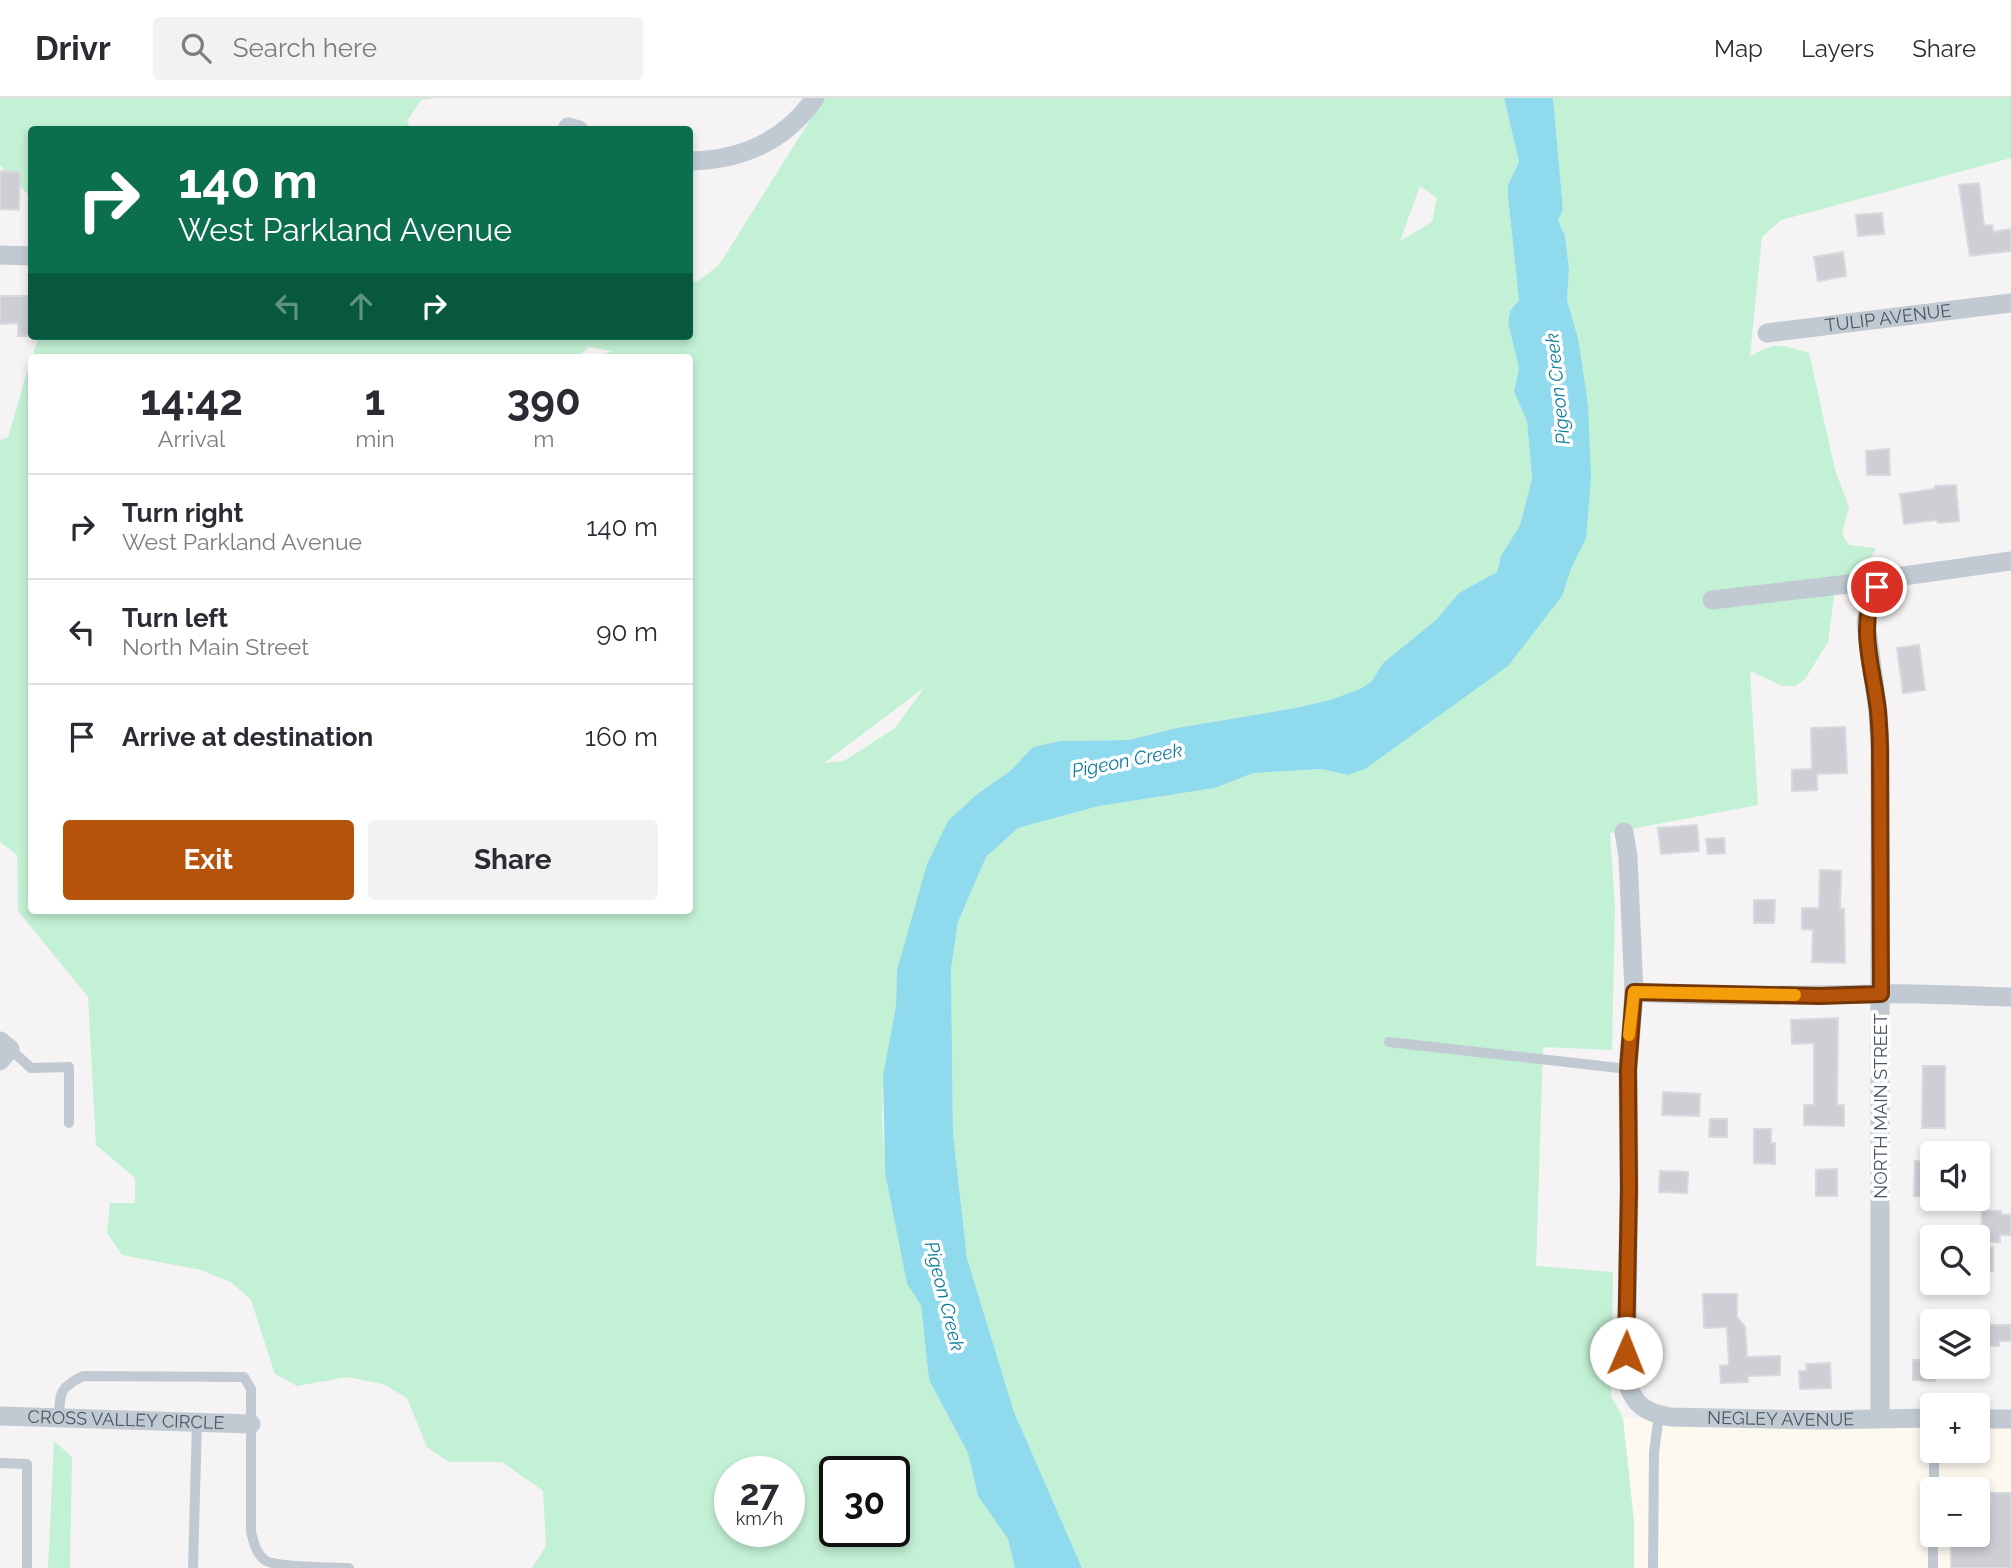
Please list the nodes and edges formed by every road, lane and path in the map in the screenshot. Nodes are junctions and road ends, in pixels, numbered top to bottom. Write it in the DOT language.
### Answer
graph roads {
  1 [pos="815,98"];
  2 [pos="693,161"];
  3 [pos="0,255"];
  4 [pos="28,256"];
  5 [pos="2011,303"];
  6 [pos="1766,333"];
  7 [pos="2011,561"];
  8 [pos="1877,587"];
  9 [pos="1712,600"];
  10 [pos="1624,832"];
  11 [pos="1634,992"];
  12 [pos="1881,994"];
  13 [pos="2011,997"];
  14 [pos="1389,1042"];
  15 [pos="3,1050"];
  16 [pos="1628,1069"];
  17 [pos="69,1123"];
  18 [pos="1659,1415"];
  19 [pos="0,1416"];
  20 [pos="59,1418"];
  21 [pos="1880,1418"];
  22 [pos="1920,1418"];
  23 [pos="1990,1419"];
  24 [pos="2011,1419"];
  25 [pos="197,1422"];
  26 [pos="251,1424"];
  27 [pos="0,1463"];
  28 [pos="1933,1547"];
  29 [pos="27,1568"];
  30 [pos="193,1568"];
  31 [pos="349,1568"];
  32 [pos="1653,1568"];
  33 [pos="1933,1568"];
  1 -- 2 [label="street"];
  3 -- 4 [label="street"];
  5 -- 6 [label="street, TULIP AVENUE"];
  7 -- 8 [label="street"];
  8 -- 9 [label="street"];
  8 -- 12 [label="street, NORTH MAIN STREET"];
  10 -- 11 [label="street"];
  11 -- 12 [label="street"];
  11 -- 16 [label="street"];
  12 -- 13 [label="street"];
  12 -- 21 [label="street, NORTH MAIN STREET"];
  14 -- 16 [label="lane"];
  15 -- 17 [label="lane"];
  16 -- 18 [label="street, NEGLEY AVENUE"];
  18 -- 21 [label="street, NEGLEY AVENUE"];
  18 -- 32 [label="lane"];
  19 -- 20 [label="street, CROSS VALLEY CIRCLE"];
  20 -- 25 [label="street, CROSS VALLEY CIRCLE"];
  20 -- 26 [label="lane"];
  21 -- 22 [label="street, NEGLEY AVENUE"];
  23 -- 24 [label="street"];
  25 -- 26 [label="street, CROSS VALLEY CIRCLE"];
  25 -- 30 [label="lane"];
  26 -- 31 [label="lane"];
  27 -- 29 [label="lane"];
  28 -- 33 [label="lane"];
}
